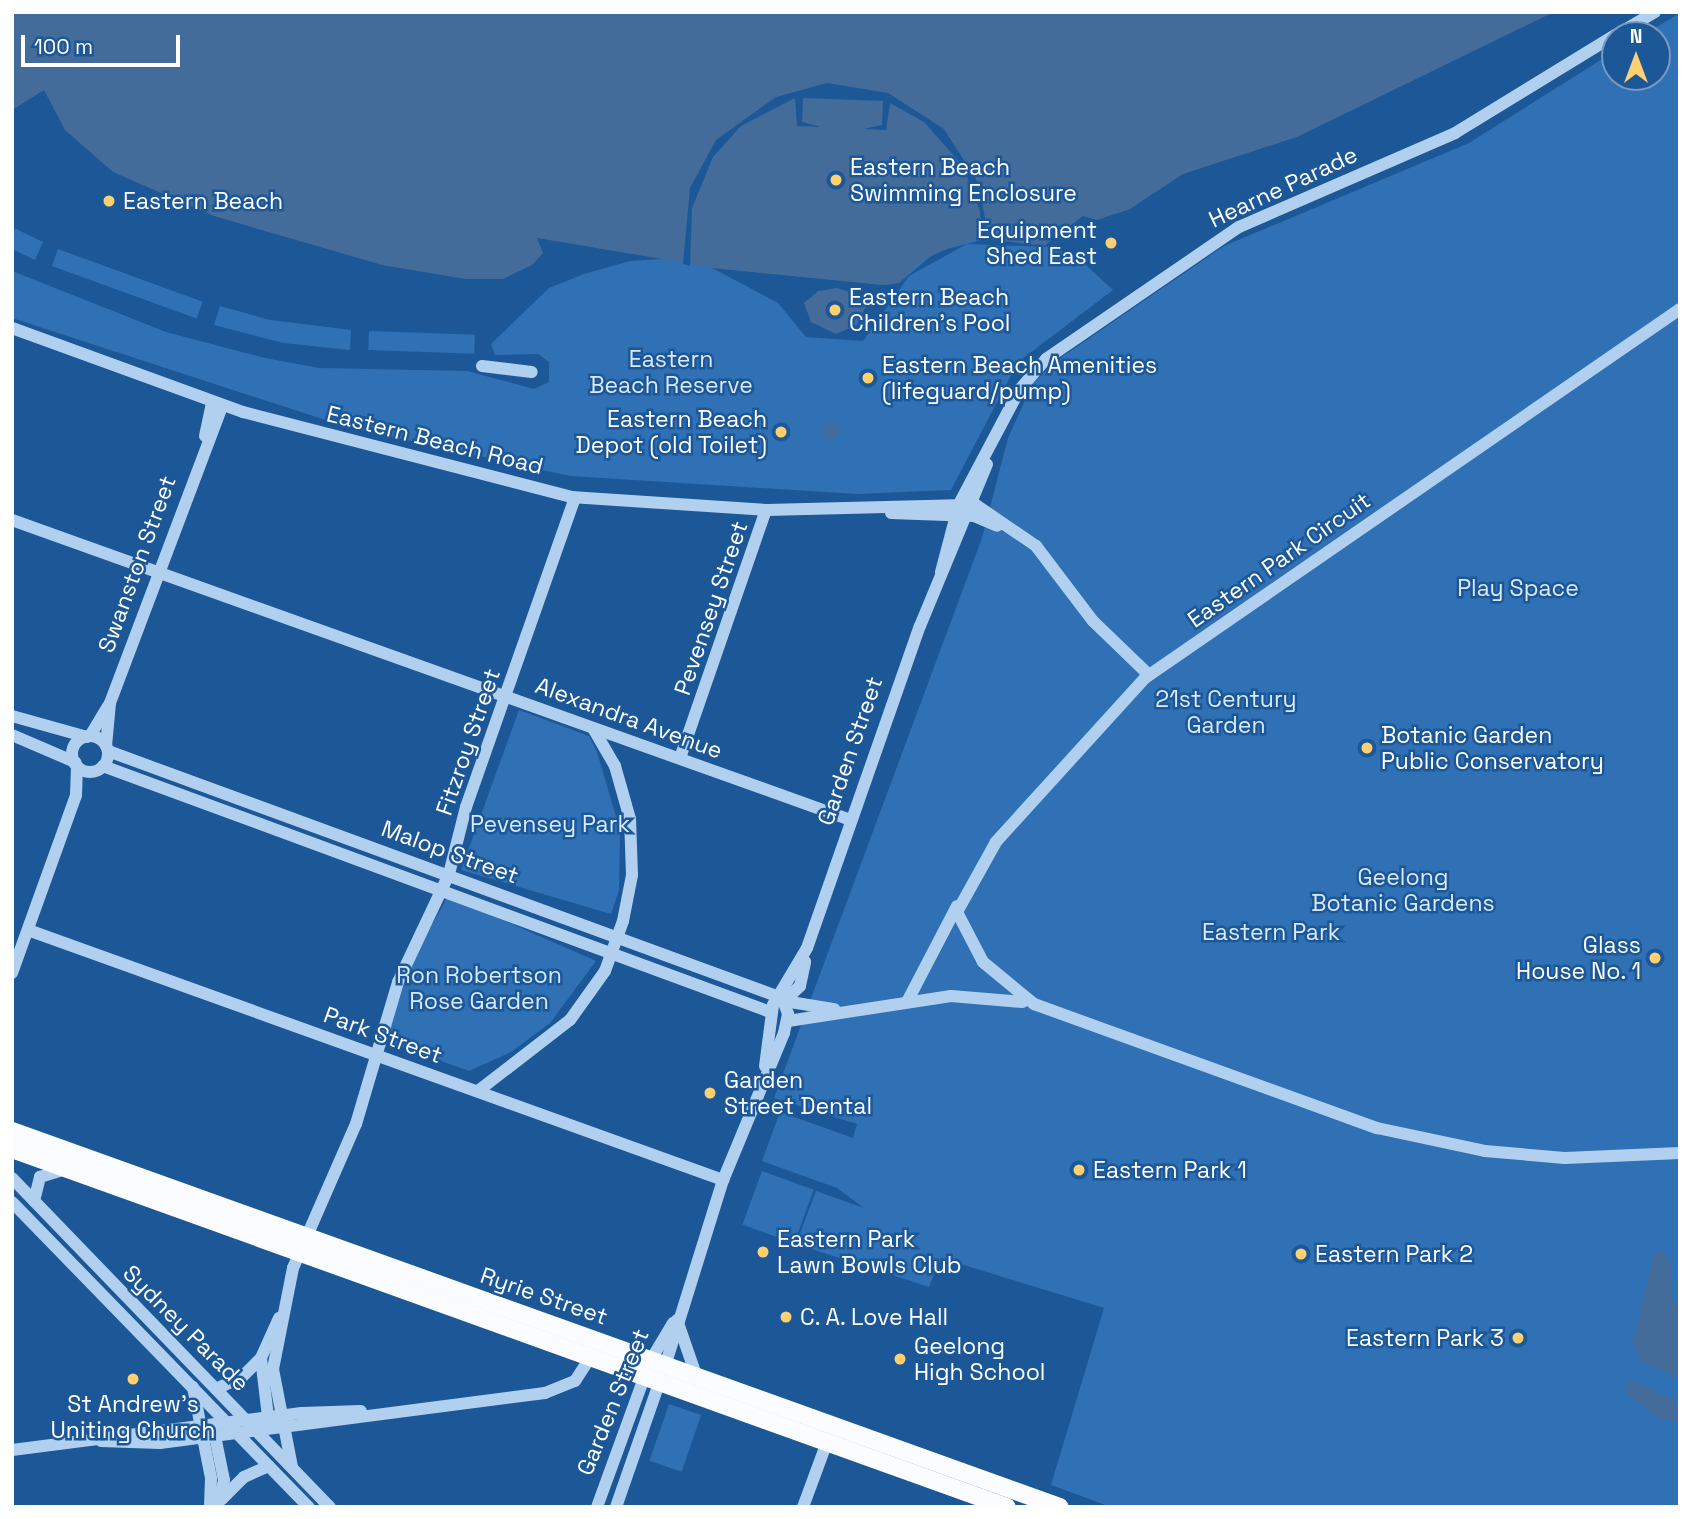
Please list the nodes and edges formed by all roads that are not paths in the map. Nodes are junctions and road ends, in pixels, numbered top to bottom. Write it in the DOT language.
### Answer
graph roads {
  1 [pos="1655,12"];
  2 [pos="1639,21"];
  3 [pos="1601,44"];
  4 [pos="1680,309"];
  5 [pos="12,328"];
  6 [pos="482,366"];
  7 [pos="533,372"];
  8 [pos="217,404"];
  9 [pos="575,498"];
  10 [pos="766,510"];
  11 [pos="963,510"];
  12 [pos="12,520"];
  13 [pos="156,570"];
  14 [pos="1145,678"];
  15 [pos="506,696"];
  16 [pos="110,703"];
  17 [pos="12,716"];
  18 [pos="593,728"];
  19 [pos="12,735"];
  20 [pos="89,736"];
  21 [pos="107,748"];
  22 [pos="680,758"];
  23 [pos="76,764"];
  24 [pos="102,767"];
  25 [pos="76,795"];
  26 [pos="851,820"];
  27 [pos="449,874"];
  28 [pos="443,890"];
  29 [pos="958,903"];
  30 [pos="12,933"];
  31 [pos="27,934"];
  32 [pos="618,935"];
  33 [pos="612,951"];
  34 [pos="690,960"];
  35 [pos="12,973"];
  36 [pos="683,977"];
  37 [pos="781,998"];
  38 [pos="907,1002"];
  39 [pos="1034,1004"];
  40 [pos="848,1010"];
  41 [pos="770,1012"];
  42 [pos="788,1021"];
  43 [pos="375,1054"];
  44 [pos="765,1070"];
  45 [pos="478,1091"];
  46 [pos="12,1131"];
  47 [pos="12,1149"];
  48 [pos="1680,1153"];
  49 [pos="70,1168"];
  50 [pos="12,1178"];
  51 [pos="723,1180"];
  52 [pos="34,1201"];
  53 [pos="12,1202"];
  54 [pos="300,1243"];
  55 [pos="283,1311"];
  56 [pos="676,1317"];
  57 [pos="591,1356"];
  58 [pos="261,1359"];
  59 [pos="656,1369"];
  60 [pos="695,1372"];
  61 [pos="193,1387"];
  62 [pos="216,1389"];
  63 [pos="247,1420"];
  64 [pos="286,1421"];
  65 [pos="265,1425"];
  66 [pos="217,1427"];
  67 [pos="198,1432"];
  68 [pos="236,1433"];
  69 [pos="830,1434"];
  70 [pos="12,1450"];
  71 [pos="616,1454"];
  72 [pos="633,1460"];
  73 [pos="269,1466"];
  74 [pos="292,1468"];
  75 [pos="1001,1500"];
  76 [pos="220,1503"];
  77 [pos="210,1507"];
  78 [pos="309,1507"];
  79 [pos="330,1507"];
  80 [pos="597,1507"];
  81 [pos="616,1507"];
  82 [pos="803,1507"];
  83 [pos="1060,1507"];
  1 -- 2 [label="street, Hearne Parade"];
  3 -- 11 [label="street, Hearne Parade"];
  4 -- 14 [label="street, Eastern Park Circuit"];
  5 -- 8 [label="street, Eastern Beach Road"];
  6 -- 7 [label="street"];
  8 -- 9 [label="street, Eastern Beach Road"];
  8 -- 13 [label="street, Swanston Street"];
  9 -- 10 [label="street, Eastern Beach Road"];
  9 -- 15 [label="street, Fitzroy Street"];
  10 -- 11 [label="street, Eastern Beach Road"];
  10 -- 22 [label="street, Pevensey Street"];
  11 -- 14 [label="street"];
  11 -- 26 [label="street, Garden Street"];
  12 -- 13 [label="street, Alexandra Avenue"];
  13 -- 15 [label="street, Alexandra Avenue"];
  13 -- 16 [label="street, Swanston Street"];
  14 -- 29 [label="street, Eastern Park Circuit"];
  15 -- 18 [label="street, Alexandra Avenue"];
  15 -- 27 [label="street, Fitzroy Street"];
  16 -- 20 [label="street, Swanston Street"];
  16 -- 21 [label="street, Swanston Street"];
  17 -- 20 [label="street"];
  18 -- 22 [label="street, Alexandra Avenue"];
  18 -- 32 [label="street"];
  19 -- 23 [label="street"];
  20 -- 21 [label="street, Malop Street"];
  20 -- 23 [label="street, Swanston Street"];
  21 -- 24 [label="street, Swanston Street"];
  21 -- 27 [label="street, Malop Street"];
  22 -- 26 [label="street, Alexandra Avenue"];
  23 -- 24 [label="street, Malop Street"];
  23 -- 25 [label="street"];
  24 -- 25 [label="street"];
  24 -- 28 [label="street, Malop Street"];
  25 -- 31 [label="street"];
  26 -- 37 [label="street, Garden Street"];
  27 -- 28 [label="street, Fitzroy Street"];
  27 -- 32 [label="street, Malop Street"];
  28 -- 33 [label="street, Malop Street"];
  28 -- 43 [label="street, Fitzroy Street"];
  29 -- 38 [label="street, Eastern Park Circuit"];
  29 -- 39 [label="street"];
  30 -- 31 [label="street, Park Street"];
  31 -- 35 [label="street"];
  31 -- 43 [label="street, Park Street"];
  32 -- 33 [label="street"];
  32 -- 34 [label="street, Malop Street"];
  33 -- 36 [label="street, Malop Street"];
  33 -- 45 [label="street"];
  34 -- 36 [label="street"];
  34 -- 37 [label="street, Malop Street"];
  36 -- 41 [label="street, Malop Street"];
  37 -- 40 [label="street"];
  37 -- 41 [label="street, Garden Street"];
  37 -- 42 [label="street"];
  38 -- 39 [label="street"];
  38 -- 40 [label="street"];
  39 -- 48 [label="street"];
  40 -- 42 [label="street"];
  41 -- 44 [label="street, Garden Street"];
  42 -- 44 [label="street, Garden Street"];
  43 -- 45 [label="street, Park Street"];
  43 -- 54 [label="street, Fitzroy Street"];
  44 -- 51 [label="street, Garden Street"];
  45 -- 51 [label="street, Park Street"];
  46 -- 54 [label="main road, Ryrie Street"];
  47 -- 49 [label="main road, Ryrie Street"];
  49 -- 52 [label="street"];
  49 -- 54 [label="main road, Ryrie Street"];
  50 -- 52 [label="street, Sydney Parade"];
  51 -- 56 [label="street, Garden Street"];
  52 -- 62 [label="street, Sydney Parade"];
  53 -- 61 [label="street, Sydney Parade"];
  54 -- 55 [label="street, Fitzroy Street"];
  54 -- 57 [label="main road, Ryrie Street"];
  54 -- 59 [label="main road, Ryrie Street"];
  55 -- 58 [label="street, Fitzroy Street"];
  55 -- 64 [label="street, Fitzroy Street"];
  56 -- 59 [label="street, Garden Street"];
  56 -- 60 [label="street, Garden Street"];
  57 -- 59 [label="main road, Ryrie Street"];
  57 -- 64 [label="street"];
  58 -- 62 [label="street"];
  58 -- 65 [label="street"];
  59 -- 60 [label="main road, Ryrie Street"];
  59 -- 69 [label="main road, Ryrie Street"];
  59 -- 71 [label="street, Garden Street"];
  59 -- 72 [label="street, Garden Street"];
  60 -- 69 [label="main road, Ryrie Street"];
  61 -- 66 [label="street, Sydney Parade"];
  61 -- 67 [label="street"];
  62 -- 63 [label="street, Sydney Parade"];
  63 -- 65 [label="street"];
  63 -- 66 [label="street"];
  64 -- 65 [label="street"];
  64 -- 74 [label="street, Fitzroy Street"];
  65 -- 68 [label="street"];
  65 -- 74 [label="street"];
  66 -- 67 [label="street"];
  66 -- 68 [label="street, Sydney Parade"];
  66 -- 76 [label="street"];
  67 -- 70 [label="street"];
  67 -- 77 [label="street"];
  68 -- 73 [label="street, Sydney Parade"];
  69 -- 75 [label="main road, Ryrie Street"];
  69 -- 82 [label="street"];
  71 -- 72 [label="street"];
  71 -- 80 [label="street, Garden Street"];
  72 -- 81 [label="street, Garden Street"];
  73 -- 76 [label="street"];
  73 -- 78 [label="street, Sydney Parade"];
  74 -- 79 [label="street"];
  75 -- 83 [label="main road, Ryrie Street"];
}
